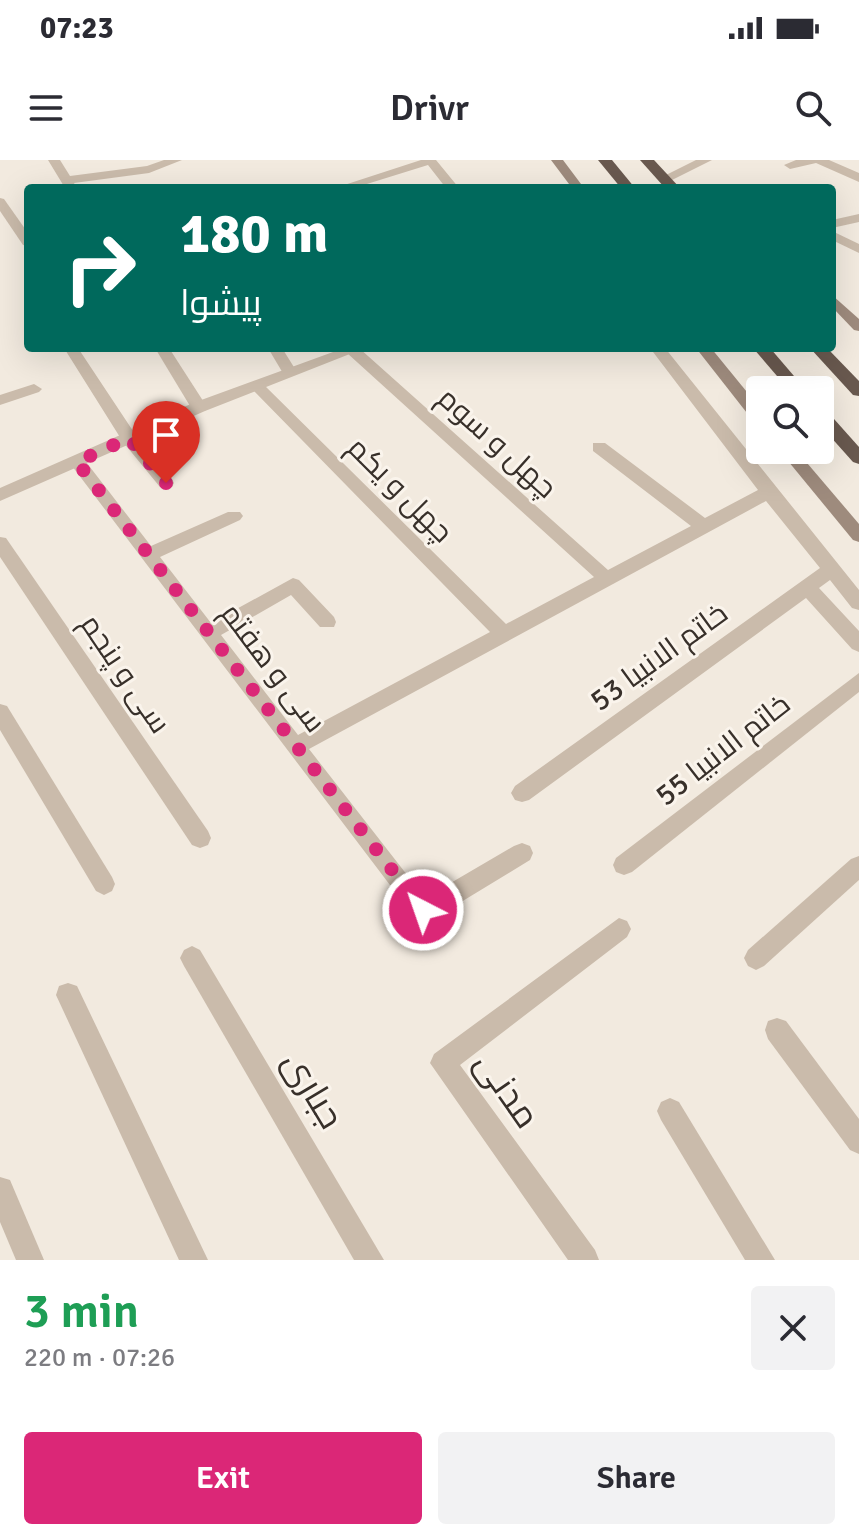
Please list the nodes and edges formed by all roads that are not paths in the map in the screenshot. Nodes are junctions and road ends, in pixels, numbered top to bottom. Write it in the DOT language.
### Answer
graph roads {
  1 [pos="54,160"];
  2 [pos="176,160"];
  3 [pos="430,160"];
  4 [pos="557,160"];
  5 [pos="605,160"];
  6 [pos="706,160"];
  7 [pos="816,160"];
  8 [pos="648,161"];
  9 [pos="790,165"];
  10 [pos="859,178"];
  11 [pos="668,183"];
  12 [pos="69,184"];
  13 [pos="354,184"];
  14 [pos="450,184"];
  15 [pos="575,184"];
  16 [pos="625,184"];
  17 [pos="0,202"];
  18 [pos="859,218"];
  19 [pos="836,223"];
  20 [pos="24,236"];
  21 [pos="836,237"];
  22 [pos="859,249"];
  23 [pos="836,303"];
  24 [pos="859,327"];
  25 [pos="74,352"];
  26 [pos="165,352"];
  27 [pos="277,352"];
  28 [pos="346,352"];
  29 [pos="358,352"];
  30 [pos="660,352"];
  31 [pos="706,352"];
  32 [pos="765,352"];
  33 [pos="822,352"];
  34 [pos="289,372"];
  35 [pos="786,376"];
  36 [pos="257,386"];
  37 [pos="34,389"];
  38 [pos="859,391"];
  39 [pos="0,400"];
  40 [pos="746,401"];
  41 [pos="199,407"];
  42 [pos="834,430"];
  43 [pos="129,438"];
  44 [pos="599,447"];
  45 [pos="859,458"];
  46 [pos="77,462"];
  47 [pos="799,464"];
  48 [pos="166,483"];
  49 [pos="768,492"];
  50 [pos="0,495"];
  51 [pos="234,516"];
  52 [pos="704,527"];
  53 [pos="859,536"];
  54 [pos="0,543"];
  55 [pos="149,555"];
  56 [pos="831,570"];
  57 [pos="606,578"];
  58 [pos="807,587"];
  59 [pos="859,603"];
  60 [pos="327,622"];
  61 [pos="209,633"];
  62 [pos="504,634"];
  63 [pos="859,644"];
  64 [pos="859,681"];
  65 [pos="0,712"];
  66 [pos="295,746"];
  67 [pos="522,793"];
  68 [pos="200,838"];
  69 [pos="522,853"];
  70 [pos="624,865"];
  71 [pos="859,866"];
  72 [pos="104,884"];
  73 [pos="619,929"];
  74 [pos="192,958"];
  75 [pos="756,958"];
  76 [pos="68,995"];
  77 [pos="777,1030"];
  78 [pos="670,1111"];
  79 [pos="859,1141"];
  80 [pos="0,1190"];
  81 [pos="30,1260"];
  82 [pos="194,1260"];
  83 [pos="370,1260"];
  84 [pos="585,1260"];
  85 [pos="761,1260"];
  1 -- 12 [label="street"];
  2 -- 12 [label="street"];
  3 -- 13 [label="street"];
  3 -- 14 [label="street"];
  4 -- 15 [label="main road"];
  5 -- 16 [label="highway"];
  6 -- 11 [label="street"];
  7 -- 9 [label="street"];
  7 -- 10 [label="street"];
  8 -- 11 [label="highway"];
  17 -- 20 [label="street"];
  18 -- 19 [label="street"];
  21 -- 22 [label="street"];
  23 -- 24 [label="main road"];
  25 -- 43 [label="street"];
  26 -- 41 [label="street"];
  27 -- 34 [label="street"];
  28 -- 34 [label="street"];
  29 -- 57 [label="street, چهل و سوم"];
  30 -- 49 [label="street"];
  31 -- 40 [label="main road"];
  32 -- 35 [label="highway"];
  33 -- 38 [label="highway"];
  34 -- 36 [label="street"];
  36 -- 41 [label="street"];
  36 -- 62 [label="street, چهل و یکم"];
  37 -- 39 [label="street"];
  41 -- 43 [label="street"];
  42 -- 45 [label="highway"];
  43 -- 46 [label="street"];
  43 -- 48 [label="street"];
  44 -- 52 [label="street"];
  46 -- 50 [label="street"];
  46 -- 55 [label="street, سی و هفتم"];
  47 -- 53 [label="main road"];
  49 -- 52 [label="street"];
  49 -- 56 [label="street"];
  51 -- 55 [label="street"];
  52 -- 57 [label="street"];
  54 -- 68 [label="street, سی و پنجم"];
  55 -- 61 [label="street, سی و هفتم"];
  56 -- 58 [label="street, خاتم الانبیا 53"];
  56 -- 59 [label="street"];
  57 -- 62 [label="street"];
  58 -- 63 [label="street"];
  58 -- 67 [label="street, خاتم الانبیا 53"];
  60 -- 61 [label="street"];
  61 -- 66 [label="street, سی و هفتم"];
  62 -- 66 [label="street"];
  64 -- 70 [label="street, خاتم الانبیا 55"];
  65 -- 72 [label="street"];
  66 -- 69 [label="street, سی و هفتم"];
  71 -- 75 [label="street"];
  73 -- 84 [label="street, مدنی"];
  74 -- 83 [label="street, جباری"];
  76 -- 82 [label="street"];
  77 -- 79 [label="street"];
  78 -- 85 [label="street"];
  80 -- 81 [label="street"];
}
